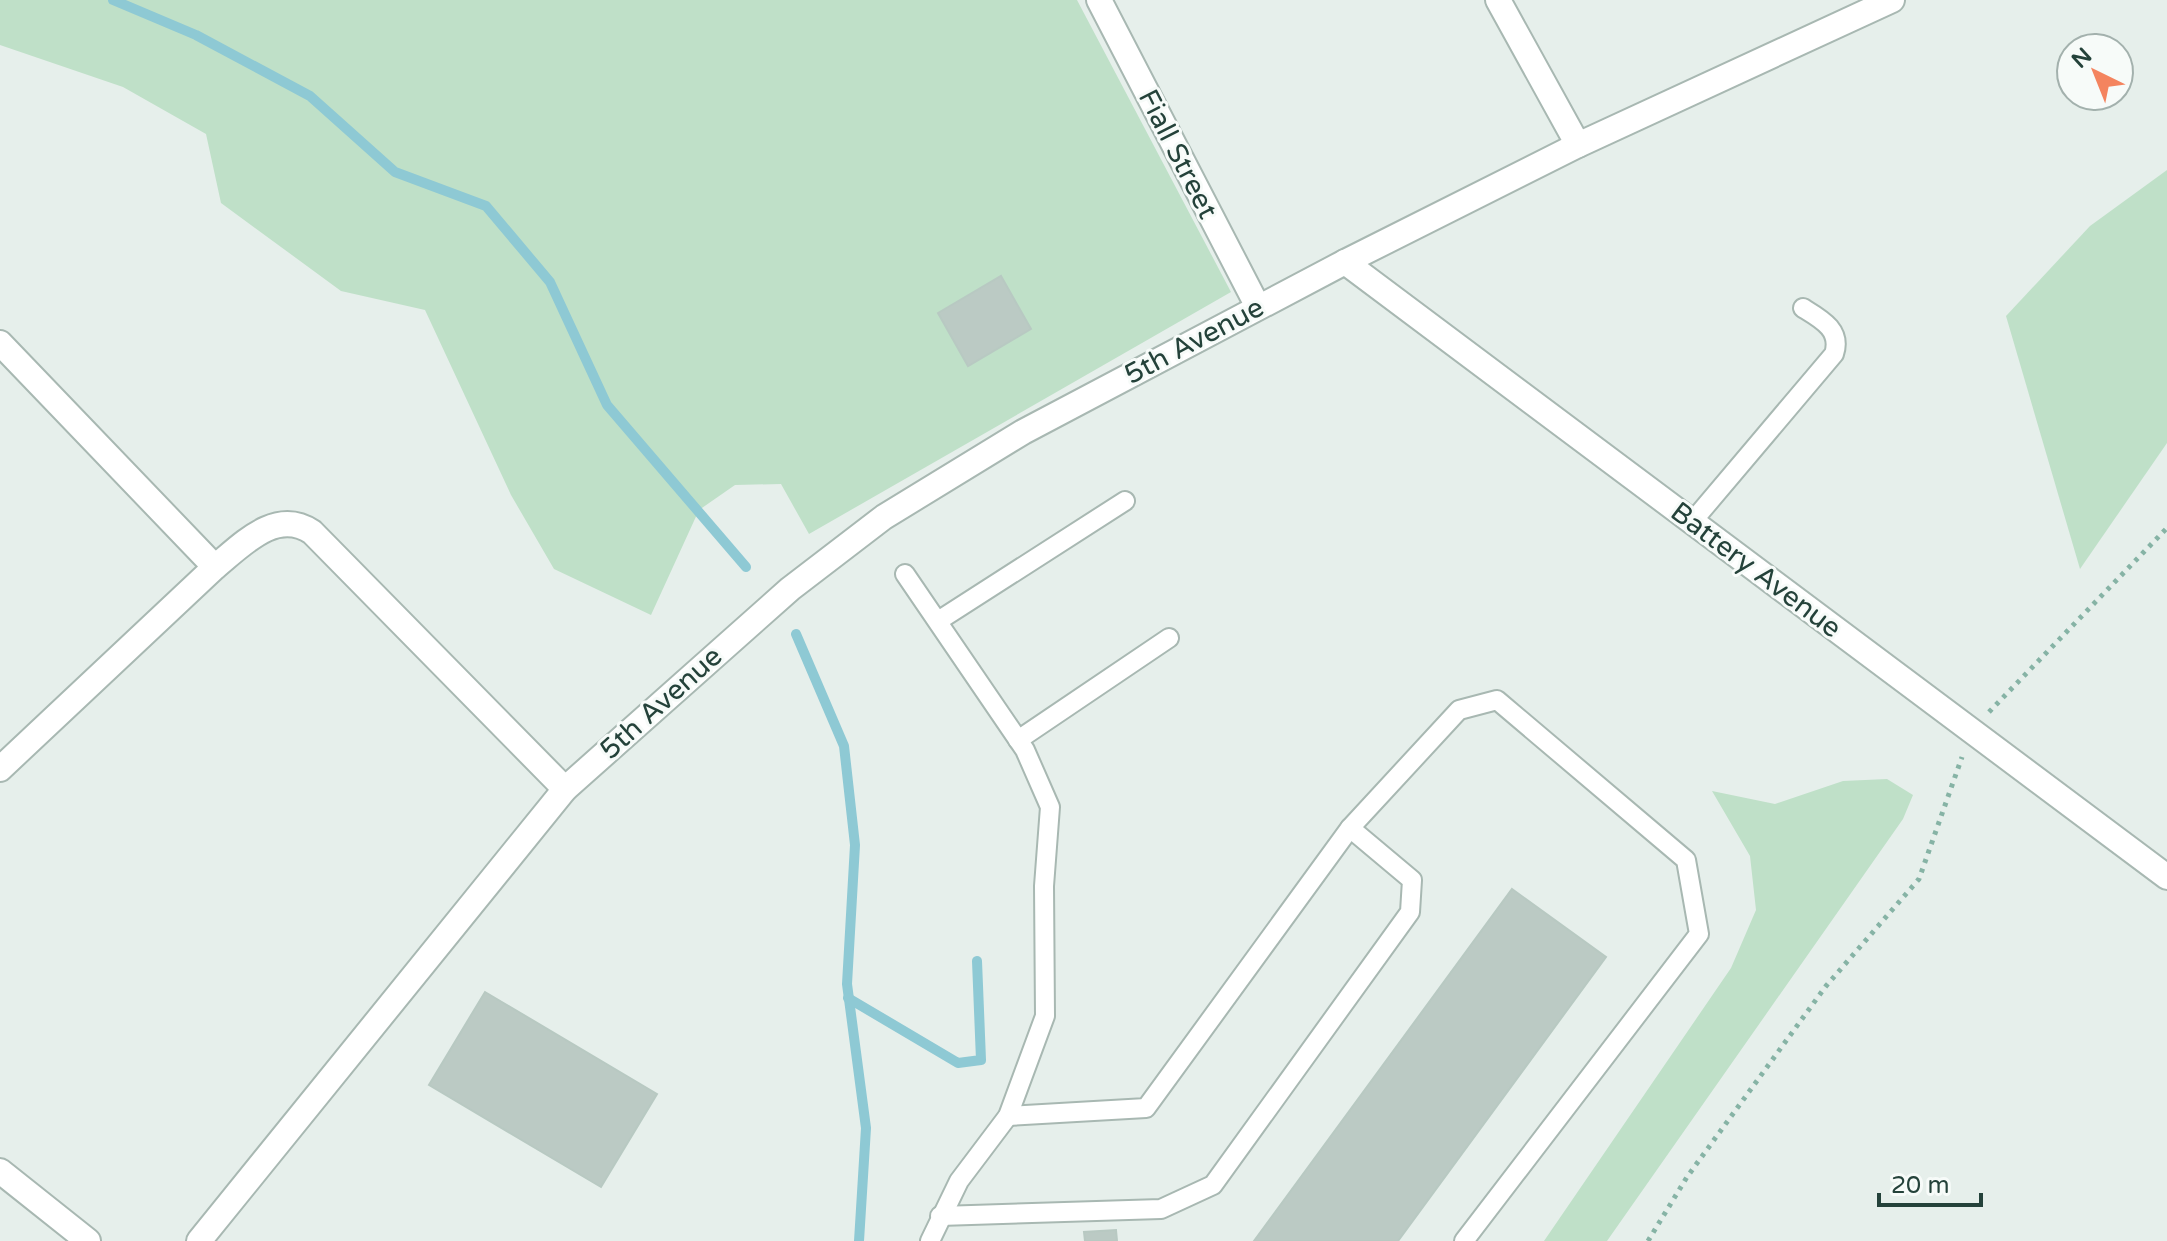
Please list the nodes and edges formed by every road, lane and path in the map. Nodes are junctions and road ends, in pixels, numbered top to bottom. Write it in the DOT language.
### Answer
graph roads {
  1 [pos="1099,0"];
  2 [pos="1498,0"];
  3 [pos="1892,0"];
  4 [pos="1578,145"];
  5 [pos="1345,262"];
  6 [pos="1258,307"];
  7 [pos="1803,308"];
  8 [pos="0,343"];
  9 [pos="1125,501"];
  10 [pos="1692,522"];
  11 [pos="2167,528"];
  12 [pos="215,567"];
  13 [pos="905,574"];
  14 [pos="938,621"];
  15 [pos="1169,638"];
  16 [pos="1970,731"];
  17 [pos="1018,740"];
  18 [pos="0,769"];
  19 [pos="565,789"];
  20 [pos="1350,828"];
  21 [pos="2167,877"];
  22 [pos="1008,1116"];
  23 [pos="0,1171"];
  24 [pos="940,1216"];
  25 [pos="88,1241"];
  26 [pos="199,1241"];
  27 [pos="930,1241"];
  28 [pos="1464,1241"];
  29 [pos="1648,1241"];
  1 -- 6 [label="street, Fiall Street"];
  2 -- 4 [label="street"];
  3 -- 4 [label="street, 5th Avenue"];
  4 -- 5 [label="street, 5th Avenue"];
  5 -- 6 [label="street, 5th Avenue"];
  5 -- 10 [label="street, Battery Avenue"];
  6 -- 19 [label="street, 5th Avenue"];
  7 -- 10 [label="lane"];
  8 -- 12 [label="street"];
  9 -- 14 [label="lane"];
  10 -- 16 [label="street, Battery Avenue"];
  11 -- 16 [label="path"];
  12 -- 18 [label="street"];
  12 -- 19 [label="street"];
  13 -- 14 [label="lane"];
  14 -- 17 [label="lane"];
  15 -- 17 [label="lane"];
  16 -- 21 [label="street, Battery Avenue"];
  16 -- 29 [label="path"];
  17 -- 22 [label="lane"];
  19 -- 26 [label="street, 5th Avenue"];
  20 -- 22 [label="lane"];
  20 -- 24 [label="lane"];
  20 -- 28 [label="lane"];
  22 -- 24 [label="lane"];
  23 -- 25 [label="street"];
  24 -- 27 [label="lane"];
}
